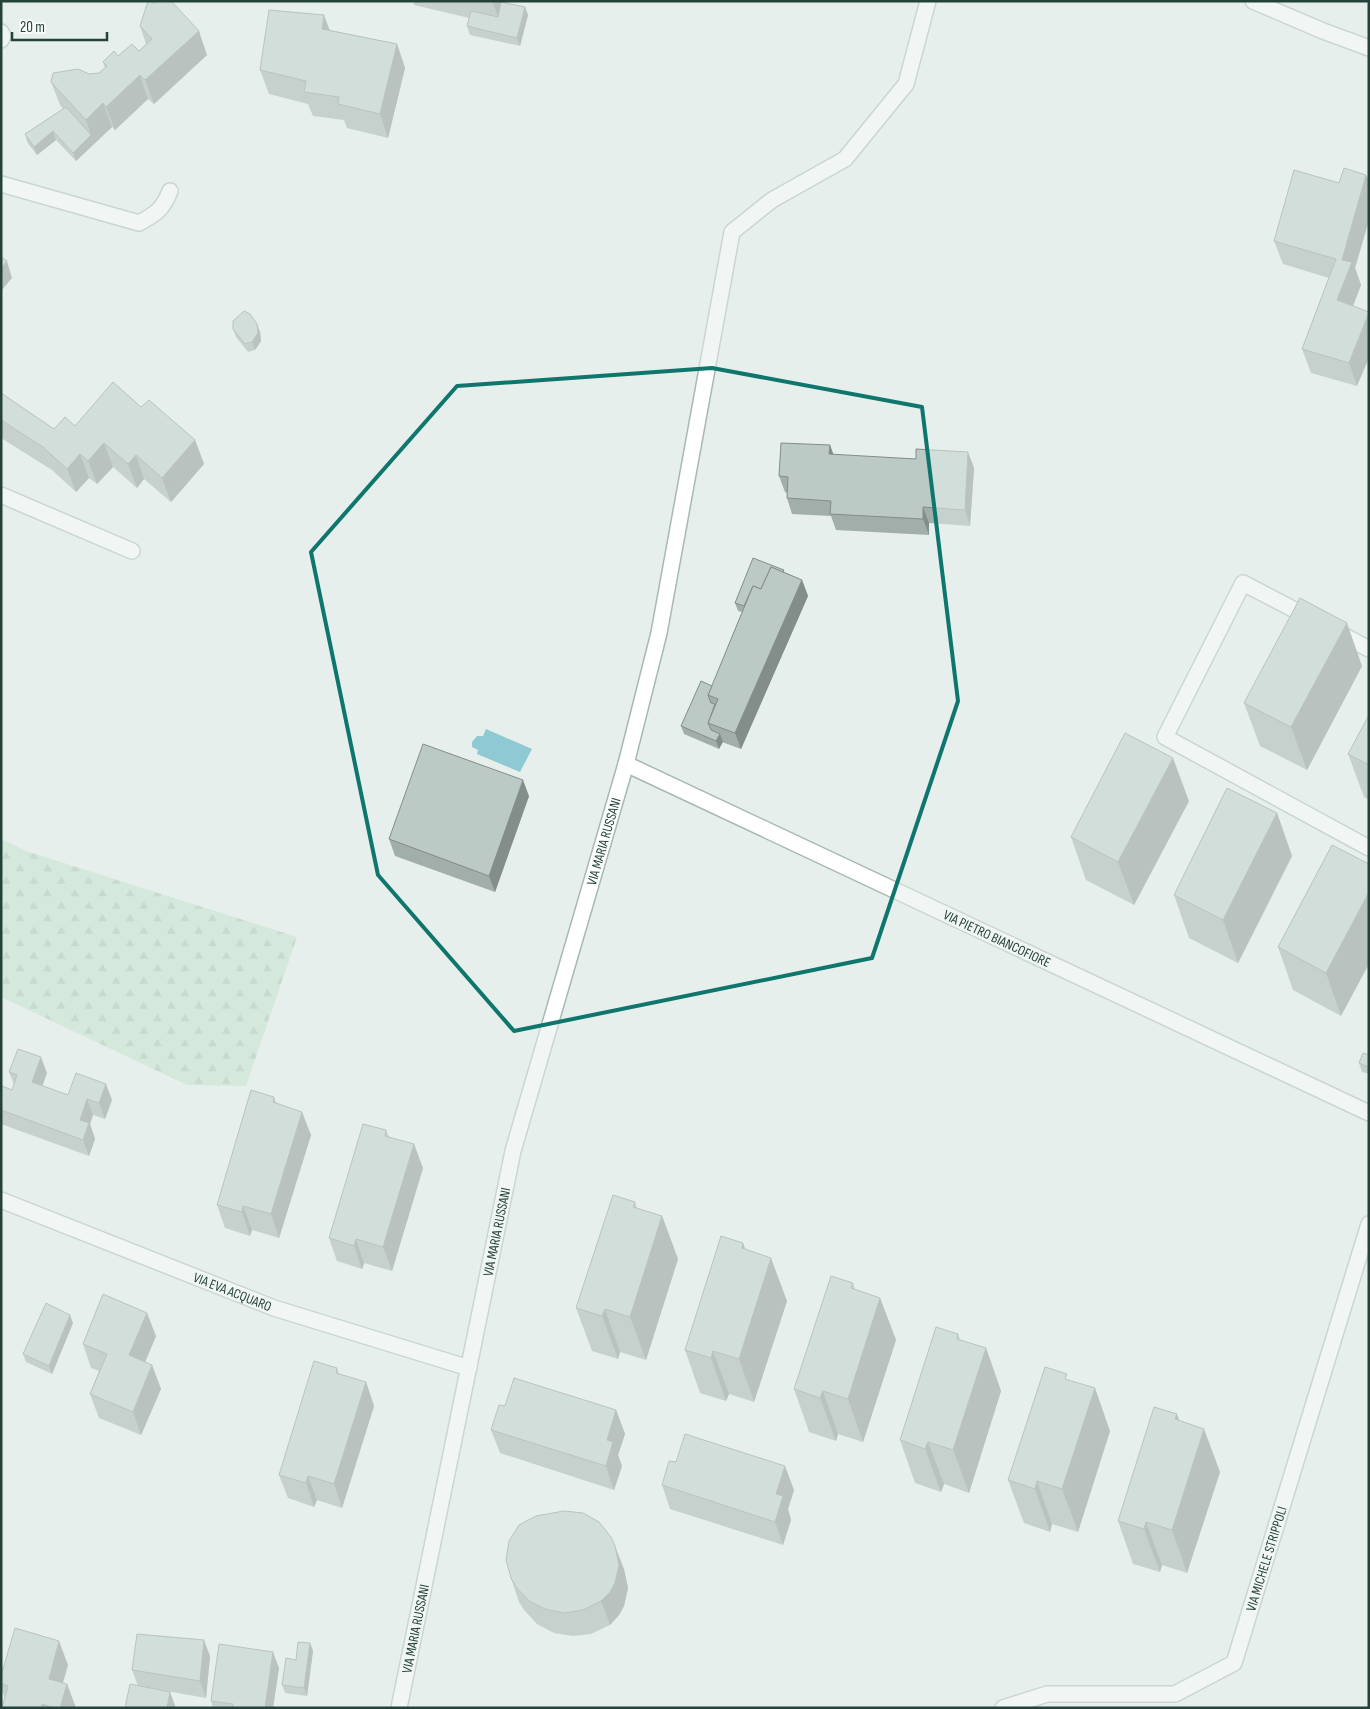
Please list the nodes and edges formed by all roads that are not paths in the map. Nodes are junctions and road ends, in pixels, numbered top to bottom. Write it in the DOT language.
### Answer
graph roads {
  1 [pos="928,1"];
  2 [pos="1253,1"];
  3 [pos="1,32"];
  4 [pos="1,40"];
  5 [pos="1369,48"];
  6 [pos="1,184"];
  7 [pos="170,191"];
  8 [pos="1,495"];
  9 [pos="132,552"];
  10 [pos="1369,649"];
  11 [pos="626,764"];
  12 [pos="1369,848"];
  13 [pos="1369,1113"];
  14 [pos="1,1200"];
  15 [pos="1369,1224"];
  16 [pos="469,1368"];
  17 [pos="399,1708"];
  18 [pos="1003,1708"];
  1 -- 11 [label="street, VIA MARIA RUSSANI"];
  2 -- 5 [label="street"];
  3 -- 4 [label="street"];
  6 -- 7 [label="street"];
  8 -- 9 [label="street"];
  10 -- 12 [label="street"];
  11 -- 13 [label="street, VIA PIETRO BIANCOFIORE"];
  11 -- 16 [label="street, VIA MARIA RUSSANI"];
  14 -- 16 [label="street, VIA EVA ACQUARO"];
  15 -- 18 [label="street, VIA MICHELE STRIPPOLI"];
  16 -- 17 [label="street, VIA MARIA RUSSANI"];
}
